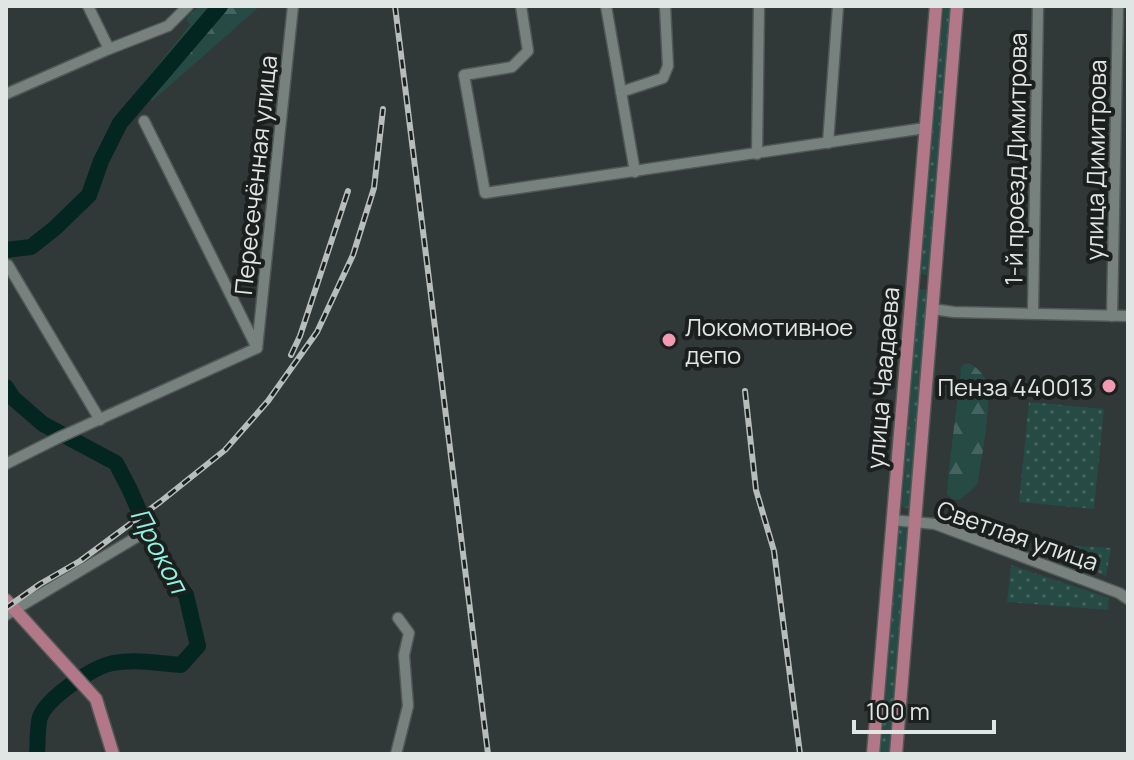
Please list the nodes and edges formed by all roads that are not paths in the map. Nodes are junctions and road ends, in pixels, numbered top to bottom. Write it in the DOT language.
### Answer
graph roads {
  1 [pos="88,6"];
  2 [pos="188,6"];
  3 [pos="293,6"];
  4 [pos="521,6"];
  5 [pos="606,6"];
  6 [pos="665,6"];
  7 [pos="759,6"];
  8 [pos="838,6"];
  9 [pos="936,6"];
  10 [pos="957,6"];
  11 [pos="1038,6"];
  12 [pos="1118,6"];
  13 [pos="109,49"];
  14 [pos="621,92"];
  15 [pos="6,93"];
  16 [pos="144,121"];
  17 [pos="925,128"];
  18 [pos="828,143"];
  19 [pos="757,154"];
  20 [pos="635,172"];
  21 [pos="8,265"];
  22 [pos="932,309"];
  23 [pos="1033,312"];
  24 [pos="1112,316"];
  25 [pos="1128,316"];
  26 [pos="257,348"];
  27 [pos="100,420"];
  28 [pos="6,464"];
  29 [pos="892,520"];
  30 [pos="914,522"];
  31 [pos="152,528"];
  32 [pos="1128,599"];
  33 [pos="6,600"];
  34 [pos="10,614"];
  35 [pos="398,618"];
  36 [pos="113,754"];
  37 [pos="396,754"];
  38 [pos="873,754"];
  39 [pos="896,754"];
  1 -- 13 [label="street"];
  2 -- 13 [label="street"];
  3 -- 26 [label="street, Пересечённая улица"];
  4 -- 20 [label="street"];
  5 -- 14 [label="street"];
  6 -- 14 [label="street"];
  7 -- 19 [label="street"];
  8 -- 18 [label="street"];
  9 -- 17 [label="main road, улица Чаадаева"];
  10 -- 22 [label="main road, улица Чаадаева"];
  11 -- 23 [label="street, 1-й проезд Димитрова"];
  12 -- 24 [label="street, улица Димитрова"];
  13 -- 15 [label="street"];
  14 -- 20 [label="street"];
  16 -- 26 [label="street"];
  17 -- 18 [label="street"];
  17 -- 29 [label="main road, улица Чаадаева"];
  18 -- 19 [label="street"];
  19 -- 20 [label="street"];
  21 -- 27 [label="street"];
  22 -- 23 [label="street"];
  22 -- 30 [label="main road, улица Чаадаева"];
  23 -- 24 [label="street"];
  24 -- 25 [label="street"];
  26 -- 27 [label="street"];
  27 -- 28 [label="street"];
  29 -- 30 [label="street, Светлая улица"];
  29 -- 38 [label="main road, улица Чаадаева"];
  30 -- 32 [label="street, Светлая улица"];
  30 -- 39 [label="main road, улица Чаадаева"];
  31 -- 34 [label="street"];
  33 -- 34 [label="main road"];
  34 -- 36 [label="main road"];
  35 -- 37 [label="street"];
}
